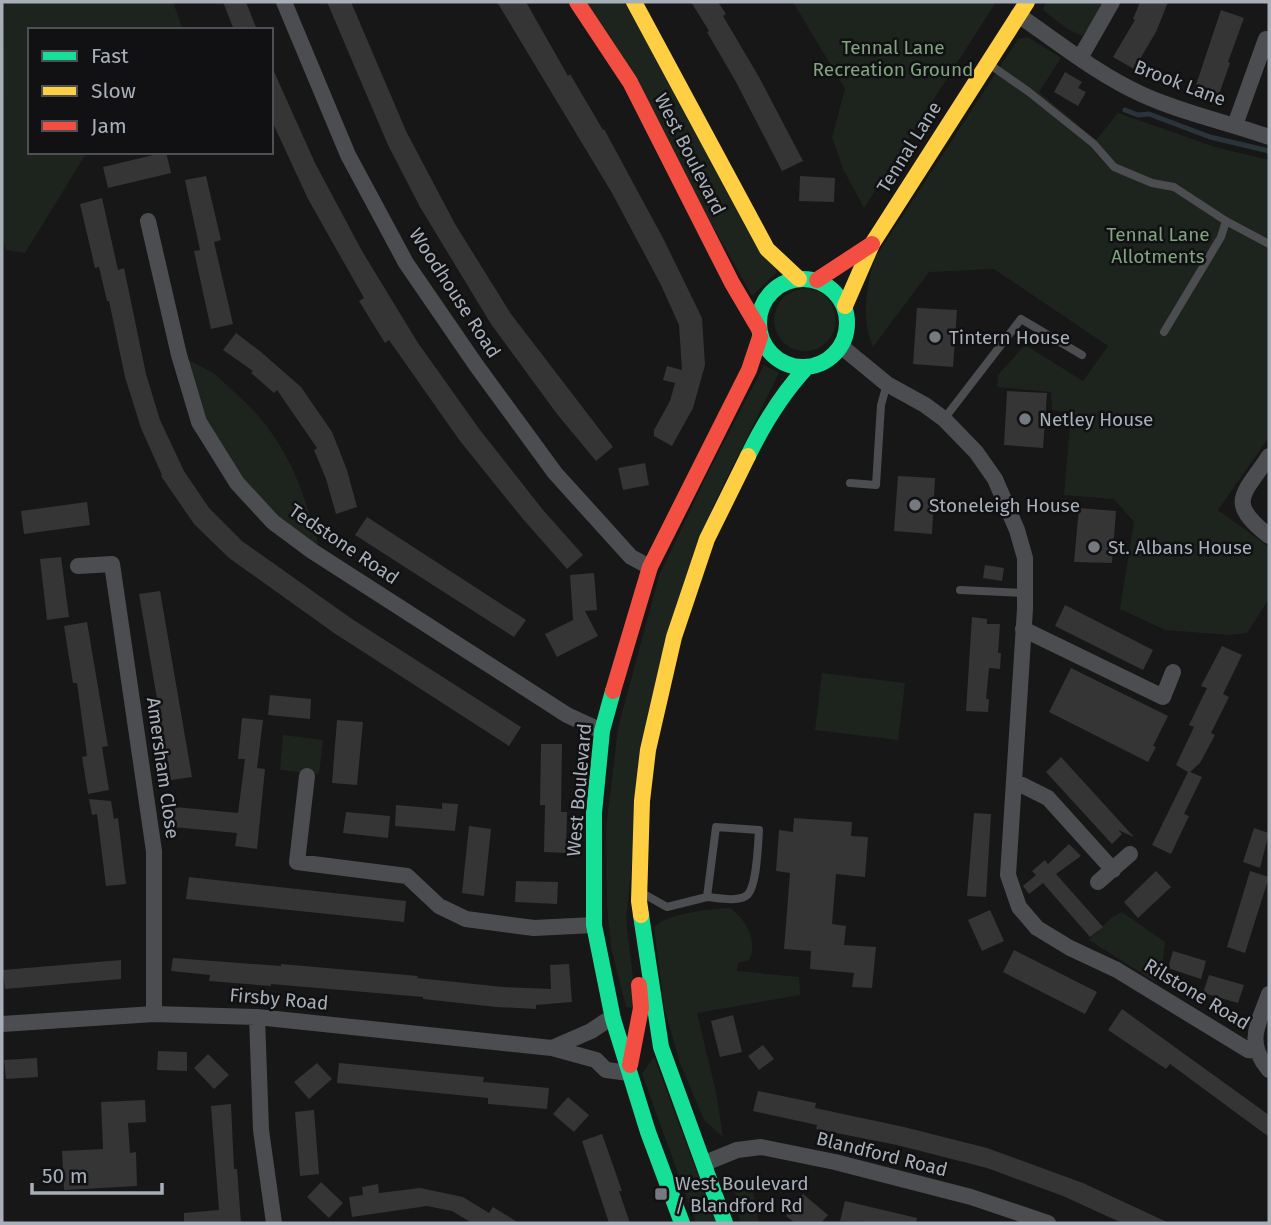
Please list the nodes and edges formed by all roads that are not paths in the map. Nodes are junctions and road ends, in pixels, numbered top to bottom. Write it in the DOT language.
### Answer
graph roads {
  1 [pos="284,2"];
  2 [pos="577,2"];
  3 [pos="634,2"];
  4 [pos="1112,2"];
  5 [pos="1023,8"];
  6 [pos="1266,39"];
  7 [pos="1080,58"];
  8 [pos="987,62"];
  9 [pos="1236,125"];
  10 [pos="1269,137"];
  11 [pos="148,221"];
  12 [pos="1226,221"];
  13 [pos="873,244"];
  14 [pos="1269,244"];
  15 [pos="799,279"];
  16 [pos="817,280"];
  17 [pos="845,306"];
  18 [pos="1164,332"];
  19 [pos="759,333"];
  20 [pos="842,347"];
  21 [pos="1082,355"];
  22 [pos="806,368"];
  23 [pos="887,384"];
  24 [pos="944,419"];
  25 [pos="1269,456"];
  26 [pos="850,483"];
  27 [pos="1269,536"];
  28 [pos="78,566"];
  29 [pos="650,567"];
  30 [pos="960,590"];
  31 [pos="1026,593"];
  32 [pos="1023,629"];
  33 [pos="1173,672"];
  34 [pos="602,731"];
  35 [pos="307,776"];
  36 [pos="1014,781"];
  37 [pos="1130,854"];
  38 [pos="1114,870"];
  39 [pos="1098,882"];
  40 [pos="639,897"];
  41 [pos="707,897"];
  42 [pos="594,925"];
  43 [pos="1269,994"];
  44 [pos="154,1014"];
  45 [pos="257,1017"];
  46 [pos="613,1018"];
  47 [pos="2,1024"];
  48 [pos="591,1031"];
  49 [pos="635,1031"];
  50 [pos="661,1047"];
  51 [pos="552,1048"];
  52 [pos="1256,1051"];
  53 [pos="596,1060"];
  54 [pos="1269,1070"];
  55 [pos="629,1073"];
  56 [pos="705,1163"];
  57 [pos="274,1223"];
  58 [pos="681,1223"];
  59 [pos="725,1223"];
  60 [pos="1048,1223"];
  1 -- 29 [label="street, Woodhouse Road"];
  2 -- 19 [label="main road, West Boulevard"];
  3 -- 15 [label="main road, West Boulevard"];
  4 -- 7 [label="street"];
  5 -- 7 [label="street, Brook Lane"];
  5 -- 8 [label="main road, Tennal Lane"];
  6 -- 9 [label="street"];
  7 -- 9 [label="street, Brook Lane"];
  8 -- 12 [label="lane"];
  8 -- 13 [label="main road, Tennal Lane"];
  9 -- 10 [label="street, Brook Lane"];
  11 -- 34 [label="street, Tedstone Road"];
  12 -- 14 [label="lane"];
  12 -- 18 [label="lane"];
  13 -- 16 [label="main road, Tennal Lane"];
  13 -- 17 [label="main road, Tennal Lane"];
  15 -- 16 [label="main road"];
  15 -- 19 [label="main road"];
  16 -- 17 [label="main road"];
  17 -- 20 [label="main road"];
  19 -- 22 [label="main road"];
  19 -- 29 [label="main road, West Boulevard"];
  20 -- 22 [label="main road"];
  20 -- 23 [label="street, Rilstone Road"];
  21 -- 24 [label="lane"];
  22 -- 40 [label="main road"];
  23 -- 24 [label="street, Rilstone Road"];
  23 -- 26 [label="lane"];
  24 -- 31 [label="street, Rilstone Road"];
  25 -- 27 [label="street"];
  28 -- 44 [label="street, Amersham Close"];
  29 -- 34 [label="main road, West Boulevard"];
  30 -- 31 [label="lane"];
  31 -- 32 [label="street, Rilstone Road"];
  32 -- 33 [label="street"];
  32 -- 36 [label="street, Rilstone Road"];
  34 -- 42 [label="main road, West Boulevard"];
  35 -- 42 [label="street"];
  36 -- 38 [label="street"];
  36 -- 52 [label="street, Rilstone Road"];
  37 -- 38 [label="street"];
  38 -- 39 [label="street"];
  40 -- 41 [label="lane"];
  40 -- 49 [label="main road"];
  40 -- 50 [label="main road"];
  41 -- 41 [label="lane"];
  42 -- 46 [label="main road, West Boulevard"];
  43 -- 52 [label="street, Rilstone Road"];
  44 -- 45 [label="street, Firsby Road"];
  44 -- 47 [label="street, Firsby Road"];
  45 -- 51 [label="street, Firsby Road"];
  45 -- 57 [label="street"];
  46 -- 48 [label="street, Firsby Road"];
  46 -- 49 [label="main road"];
  46 -- 55 [label="main road, West Boulevard"];
  48 -- 51 [label="street, Firsby Road"];
  48 -- 53 [label="street"];
  49 -- 50 [label="main road"];
  49 -- 55 [label="main road"];
  50 -- 56 [label="main road"];
  51 -- 53 [label="street, Firsby Road"];
  52 -- 54 [label="street, Rilstone Road"];
  53 -- 55 [label="street, Firsby Road"];
  55 -- 58 [label="main road, West Boulevard"];
  56 -- 59 [label="main road"];
  56 -- 60 [label="street, Blandford Road"];
}
